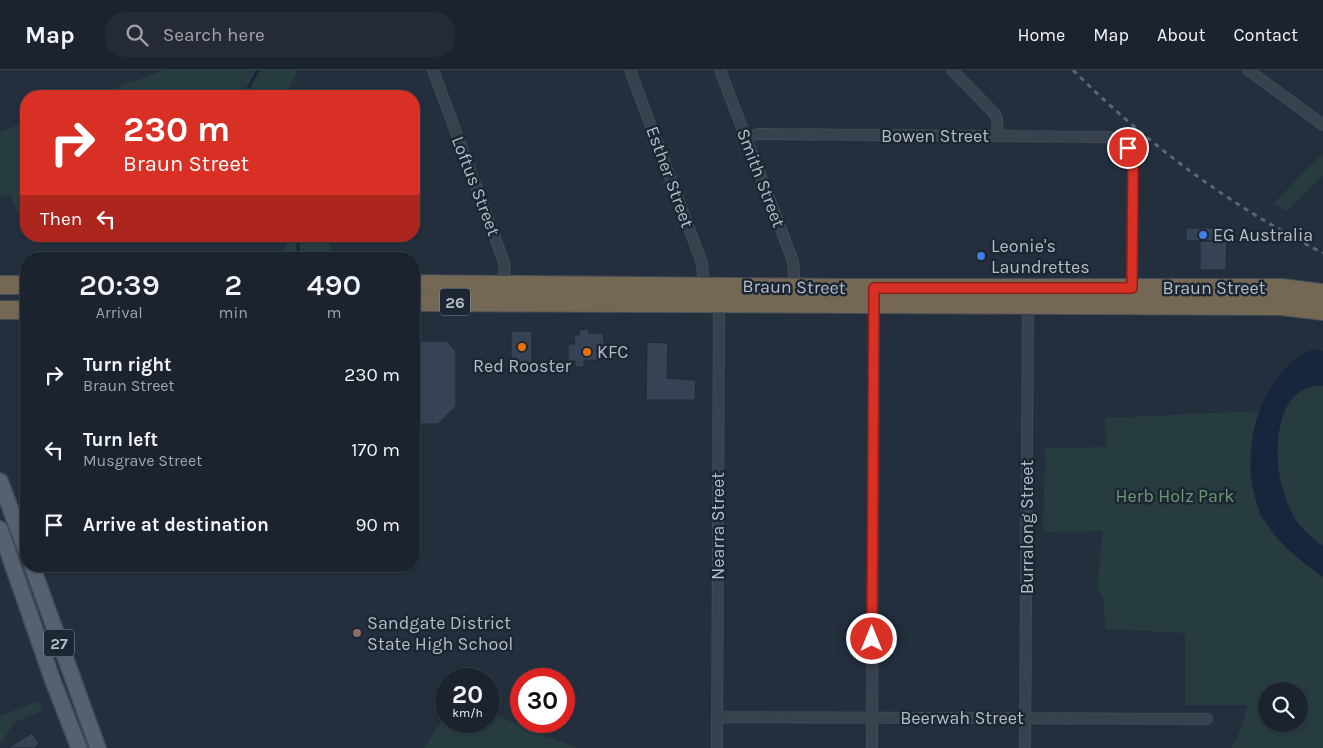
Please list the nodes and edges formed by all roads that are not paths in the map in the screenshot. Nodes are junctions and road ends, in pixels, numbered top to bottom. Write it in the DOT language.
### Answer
graph roads {
  1 [pos="433,70"];
  2 [pos="630,70"];
  3 [pos="720,70"];
  4 [pos="952,70"];
  5 [pos="1248,70"];
  6 [pos="1323,125"];
  7 [pos="998,136"];
  8 [pos="745,137"];
  9 [pos="420,284"];
  10 [pos="4,285"];
  11 [pos="20,285"];
  12 [pos="504,285"];
  13 [pos="704,286"];
  14 [pos="795,287"];
  15 [pos="874,288"];
  16 [pos="1132,288"];
  17 [pos="1323,293"];
  18 [pos="420,302"];
  19 [pos="496,302"];
  20 [pos="719,304"];
  21 [pos="1028,305"];
  22 [pos="874,306"];
  23 [pos="1132,306"];
  24 [pos="0,310"];
  25 [pos="20,310"];
  26 [pos="1323,311"];
  27 [pos="0,481"];
  28 [pos="0,529"];
  29 [pos="20,534"];
  30 [pos="34,572"];
  31 [pos="717,717"];
  32 [pos="872,717"];
  33 [pos="1026,718"];
  34 [pos="1207,719"];
  35 [pos="79,748"];
  36 [pos="98,748"];
  37 [pos="717,748"];
  38 [pos="872,748"];
  39 [pos="1025,748"];
  1 -- 12 [label="street, Loftus Street"];
  2 -- 13 [label="street, Esther Street"];
  3 -- 8 [label="street, Smith Street"];
  4 -- 7 [label="street"];
  5 -- 6 [label="street"];
  7 -- 8 [label="street, Bowen Street"];
  7 -- 16 [label="street, Bowen Street"];
  8 -- 14 [label="street, Smith Street"];
  9 -- 12 [label="highway, Braun Street / 26"];
  10 -- 11 [label="highway"];
  12 -- 13 [label="highway, Braun Street / 26"];
  12 -- 19 [label="street, Loftus Street"];
  13 -- 14 [label="highway, Braun Street / 26"];
  14 -- 15 [label="highway, Braun Street / 26"];
  15 -- 16 [label="highway, Braun Street / 26"];
  15 -- 22 [label="street"];
  16 -- 17 [label="highway, Braun Street / 26"];
  16 -- 23 [label="street"];
  18 -- 19 [label="highway, Braun Street / 26"];
  19 -- 20 [label="highway, Braun Street / 26"];
  20 -- 22 [label="highway, Braun Street / 26"];
  20 -- 31 [label="street, Nearra Street"];
  21 -- 22 [label="highway, Braun Street / 26"];
  21 -- 23 [label="highway, Braun Street / 26"];
  21 -- 33 [label="street, Burralong Street"];
  22 -- 32 [label="street"];
  23 -- 26 [label="highway, Braun Street / 26"];
  24 -- 25 [label="highway"];
  27 -- 29 [label="main road"];
  28 -- 35 [label="main road, 27"];
  30 -- 36 [label="main road, 27"];
  31 -- 32 [label="street, Beerwah Street"];
  31 -- 37 [label="street, Nearra Street"];
  32 -- 33 [label="street, Beerwah Street"];
  32 -- 38 [label="street"];
  33 -- 34 [label="street, Beerwah Street"];
  33 -- 39 [label="street, Burralong Street"];
}
